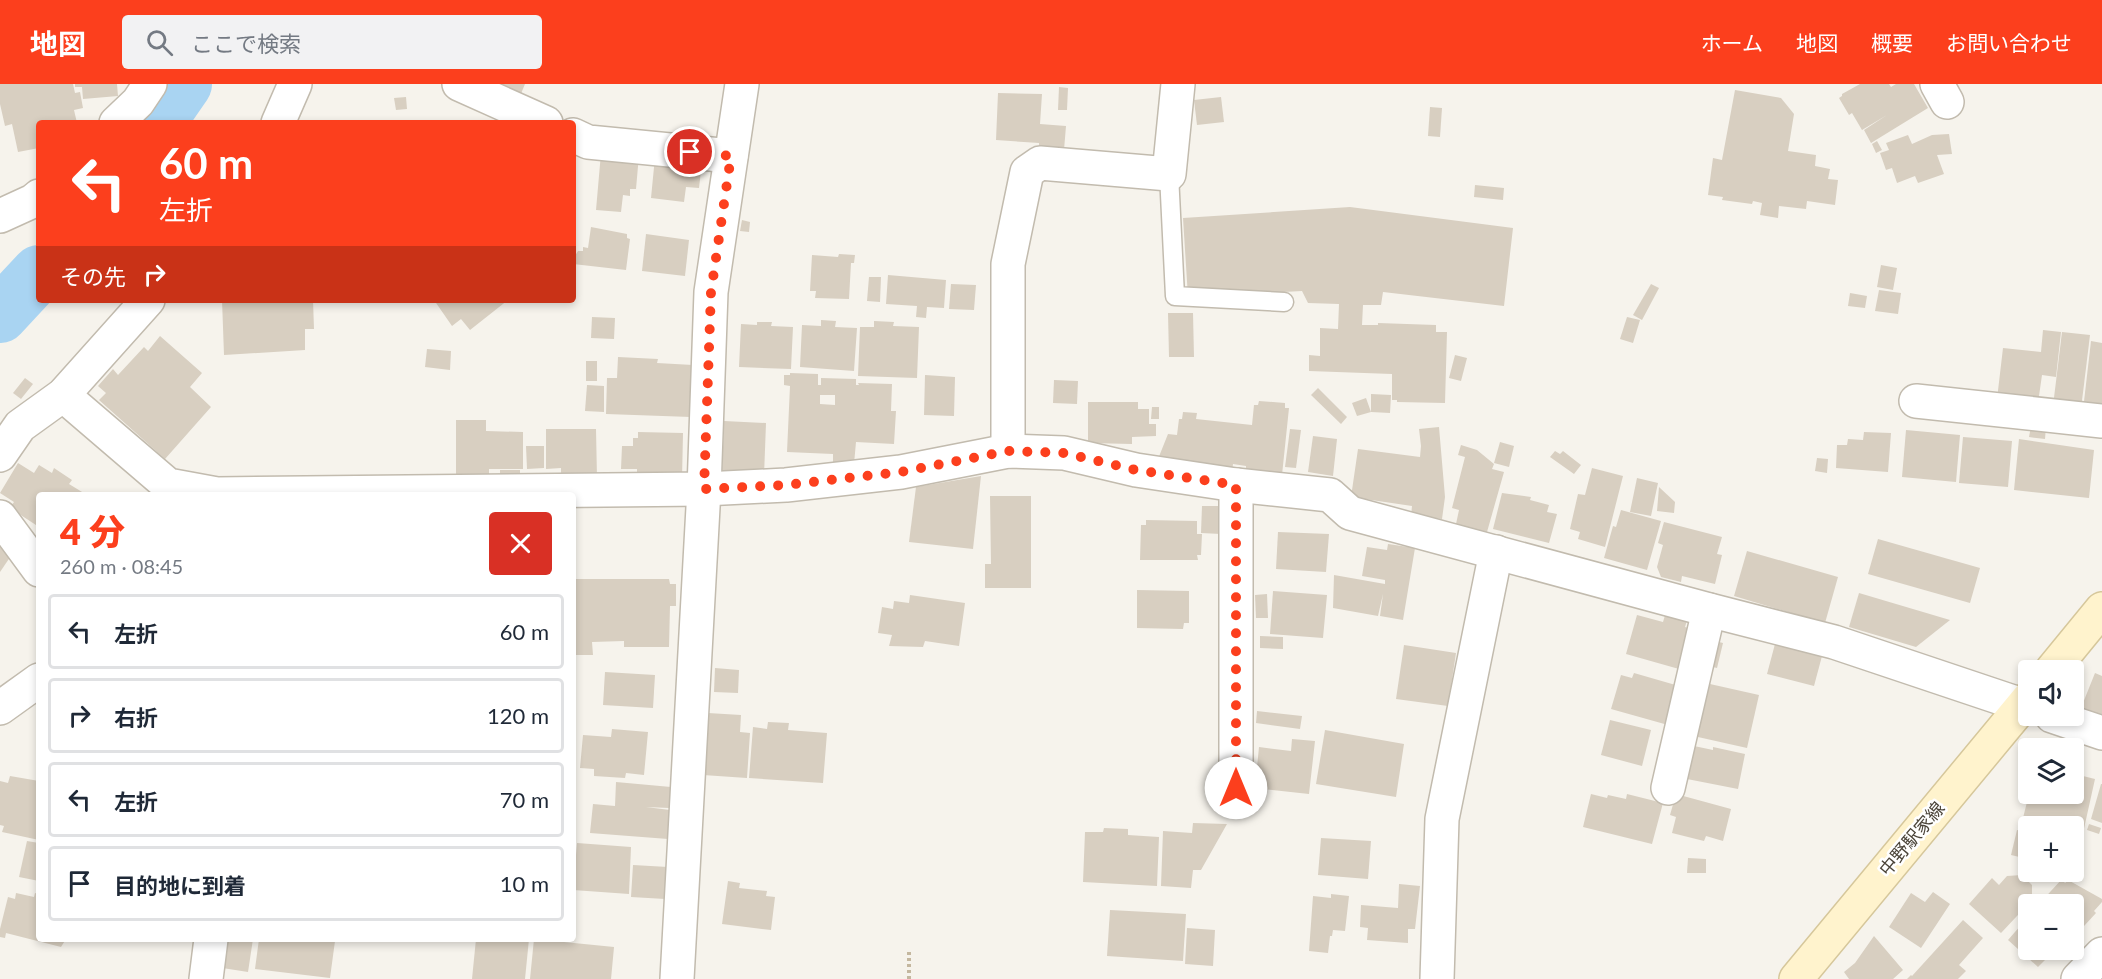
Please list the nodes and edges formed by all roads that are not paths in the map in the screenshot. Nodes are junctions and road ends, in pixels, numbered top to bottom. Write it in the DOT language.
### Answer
graph roads {
  1 [pos="150,84"];
  2 [pos="295,84"];
  3 [pos="459,84"];
  4 [pos="742,84"];
  5 [pos="1178,84"];
  6 [pos="119,120"];
  7 [pos="279,120"];
  8 [pos="539,120"];
  9 [pos="576,136"];
  10 [pos="731,156"];
  11 [pos="1169,174"];
  12 [pos="36,198"];
  13 [pos="0,216"];
  14 [pos="1284,302"];
  15 [pos="145,303"];
  16 [pos="63,395"];
  17 [pos="1916,401"];
  18 [pos="10,417"];
  19 [pos="2102,421"];
  20 [pos="1008,451"];
  21 [pos="0,454"];
  22 [pos="1236,485"];
  23 [pos="704,489"];
  24 [pos="206,492"];
  25 [pos="412,492"];
  26 [pos="0,517"];
  27 [pos="1496,552"];
  28 [pos="36,566"];
  29 [pos="2102,609"];
  30 [pos="1708,610"];
  31 [pos="2060,660"];
  32 [pos="36,682"];
  33 [pos="2018,702"];
  34 [pos="0,708"];
  35 [pos="2018,724"];
  36 [pos="2083,726"];
  37 [pos="2102,733"];
  38 [pos="1236,788"];
  39 [pos="1668,788"];
  40 [pos="211,942"];
  41 [pos="2102,954"];
  42 [pos="206,979"];
  43 [pos="677,979"];
  44 [pos="1437,979"];
  45 [pos="1796,979"];
  46 [pos="2078,979"];
  1 -- 6 [label="street"];
  2 -- 7 [label="street"];
  3 -- 8 [label="street"];
  4 -- 10 [label="street"];
  5 -- 11 [label="street"];
  9 -- 10 [label="street"];
  10 -- 23 [label="street"];
  11 -- 14 [label="lane"];
  11 -- 20 [label="street"];
  12 -- 13 [label="street"];
  15 -- 16 [label="street"];
  16 -- 18 [label="street"];
  16 -- 24 [label="street"];
  17 -- 19 [label="street"];
  18 -- 21 [label="street"];
  20 -- 22 [label="street"];
  20 -- 23 [label="street"];
  22 -- 27 [label="street"];
  22 -- 38 [label="street"];
  23 -- 25 [label="street"];
  23 -- 43 [label="street"];
  26 -- 28 [label="street"];
  27 -- 30 [label="street"];
  27 -- 44 [label="street"];
  29 -- 31 [label="main road"];
  30 -- 33 [label="street"];
  30 -- 39 [label="street"];
  32 -- 34 [label="street"];
  35 -- 45 [label="main road, 中野駅家線"];
  36 -- 37 [label="street"];
  40 -- 42 [label="street"];
  41 -- 46 [label="street"];
}
